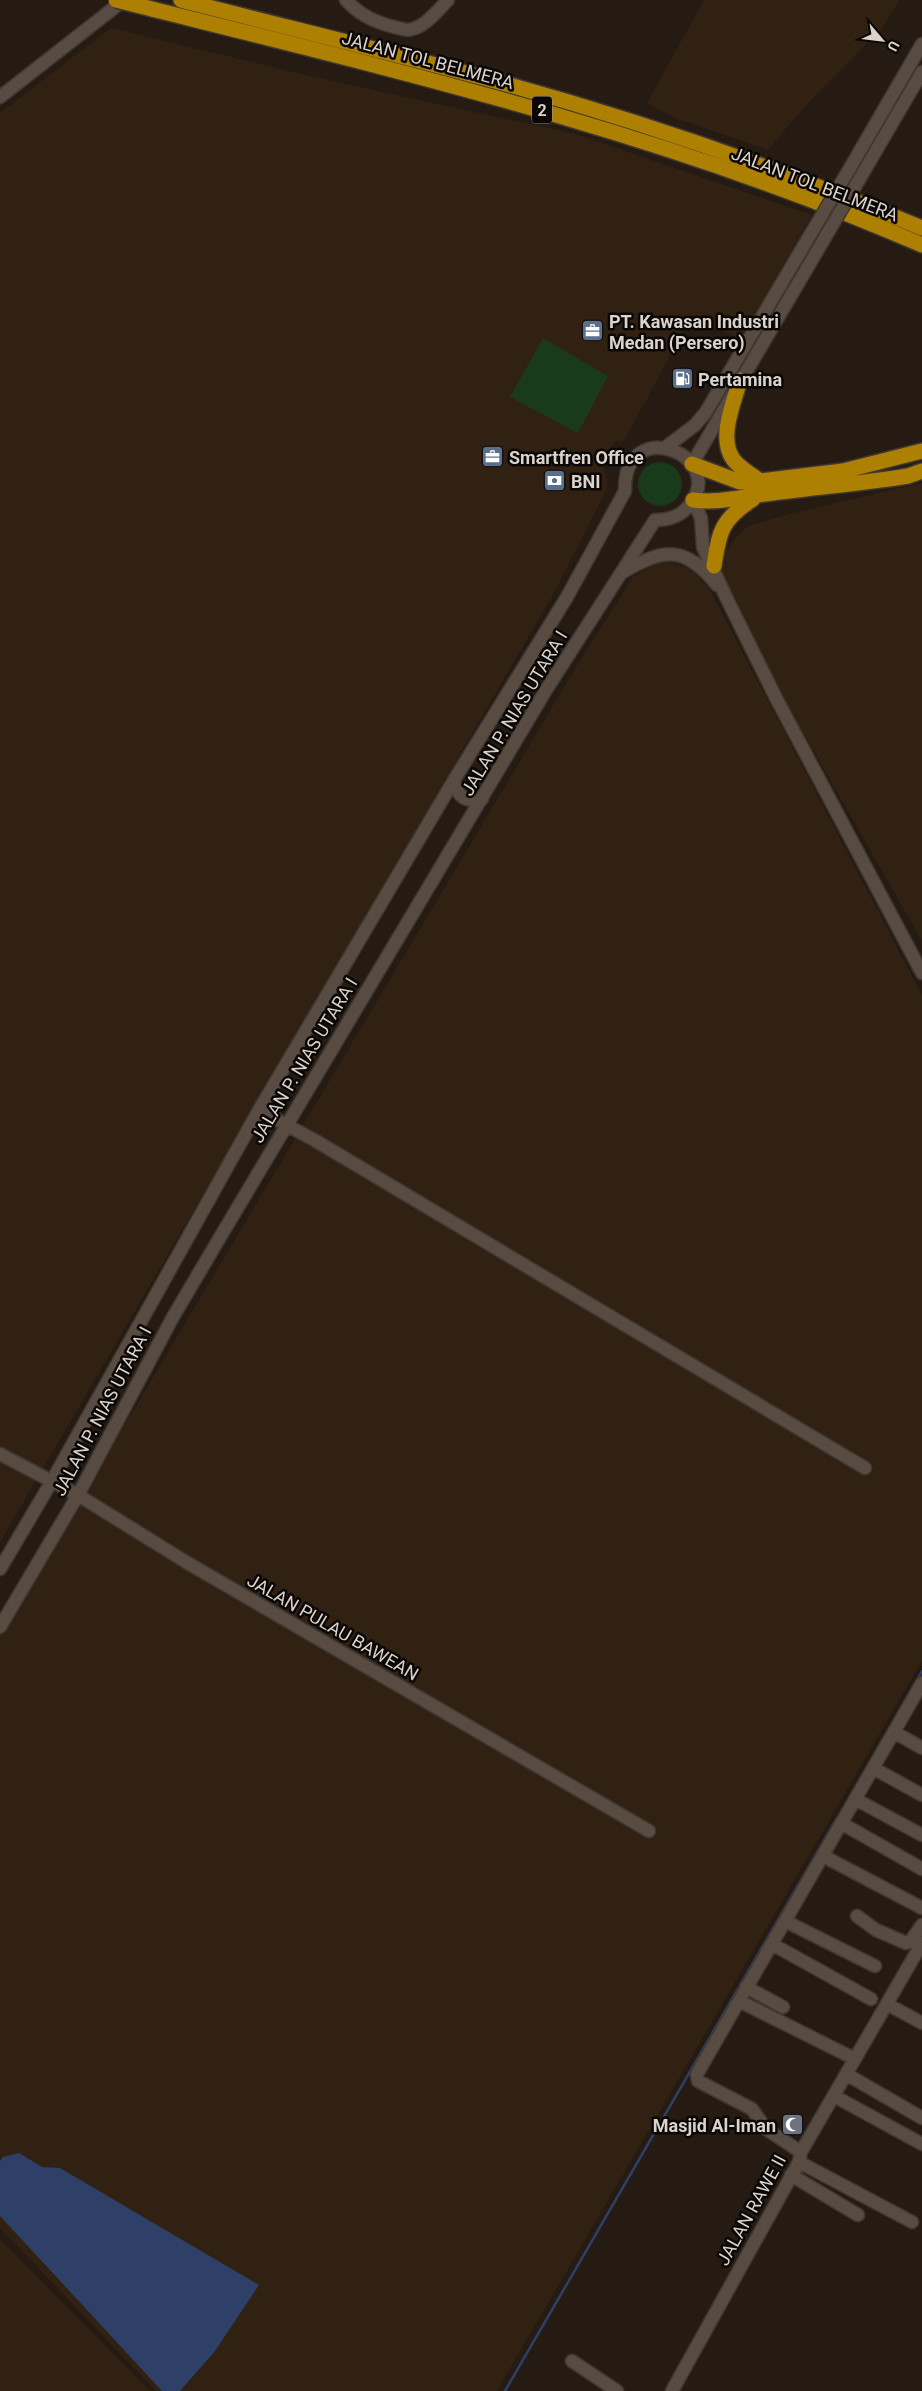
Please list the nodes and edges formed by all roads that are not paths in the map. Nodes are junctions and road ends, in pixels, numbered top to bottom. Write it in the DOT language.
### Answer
graph roads {
  1 [pos="116,0"];
  2 [pos="124,0"];
  3 [pos="181,0"];
  4 [pos="347,0"];
  5 [pos="448,0"];
  6 [pos="922,44"];
  7 [pos="922,72"];
  8 [pos="0,98"];
  9 [pos="922,228"];
  10 [pos="922,245"];
  11 [pos="740,380"];
  12 [pos="666,447"];
  13 [pos="922,451"];
  14 [pos="692,464"];
  15 [pos="922,472"];
  16 [pos="759,488"];
  17 [pos="693,500"];
  18 [pos="714,566"];
  19 [pos="621,574"];
  20 [pos="726,597"];
  21 [pos="454,780"];
  22 [pos="482,799"];
  23 [pos="922,973"];
  24 [pos="259,1110"];
  25 [pos="286,1125"];
  26 [pos="0,1454"];
  27 [pos="865,1468"];
  28 [pos="52,1481"];
  29 [pos="78,1496"];
  30 [pos="0,1569"];
  31 [pos="0,1627"];
  32 [pos="922,1683"];
  33 [pos="894,1732"];
  34 [pos="922,1748"];
  35 [pos="873,1768"];
  36 [pos="922,1795"];
  37 [pos="855,1800"];
  38 [pos="841,1823"];
  39 [pos="648,1830"];
  40 [pos="922,1835"];
  41 [pos="823,1856"];
  42 [pos="922,1869"];
  43 [pos="922,1908"];
  44 [pos="857,1916"];
  45 [pos="785,1921"];
  46 [pos="922,1925"];
  47 [pos="922,1943"];
  48 [pos="772,1944"];
  49 [pos="917,1965"];
  50 [pos="875,1966"];
  51 [pos="746,1987"];
  52 [pos="871,1999"];
  53 [pos="739,2001"];
  54 [pos="886,2004"];
  55 [pos="783,2007"];
  56 [pos="922,2023"];
  57 [pos="855,2059"];
  58 [pos="846,2074"];
  59 [pos="834,2096"];
  60 [pos="922,2118"];
  61 [pos="922,2144"];
  62 [pos="800,2157"];
  63 [pos="790,2175"];
  64 [pos="858,2215"];
  65 [pos="912,2222"];
  66 [pos="572,2361"];
  67 [pos="618,2391"];
  68 [pos="672,2391"];
  1 -- 10 [label="highway, JALAN TOL BELMERA / 2, bridge"];
  2 -- 8 [label="street"];
  3 -- 9 [label="highway, JALAN TOL BELMERA / 2"];
  4 -- 5 [label="street"];
  6 -- 12 [label="street, bridge"];
  7 -- 11 [label="street, bridge"];
  11 -- 14 [label="street"];
  11 -- 16 [label="highway"];
  12 -- 14 [label="street"];
  12 -- 21 [label="street, JALAN P. NIAS UTARA I"];
  13 -- 16 [label="highway"];
  14 -- 16 [label="highway"];
  14 -- 17 [label="street"];
  15 -- 16 [label="highway"];
  16 -- 17 [label="highway"];
  16 -- 18 [label="highway"];
  17 -- 18 [label="street"];
  17 -- 19 [label="street, JALAN P. NIAS UTARA I"];
  18 -- 20 [label="street"];
  19 -- 20 [label="street"];
  19 -- 22 [label="street, JALAN P. NIAS UTARA I"];
  20 -- 23 [label="street"];
  21 -- 22 [label="street"];
  21 -- 24 [label="street, JALAN P. NIAS UTARA I"];
  22 -- 25 [label="street, JALAN P. NIAS UTARA I"];
  24 -- 25 [label="street"];
  24 -- 28 [label="street, JALAN P. NIAS UTARA I"];
  25 -- 27 [label="street"];
  25 -- 29 [label="street, JALAN P. NIAS UTARA I"];
  26 -- 28 [label="street, JALAN PULAU BAWEAN"];
  28 -- 29 [label="street, JALAN PULAU BAWEAN"];
  28 -- 30 [label="street, JALAN P. NIAS UTARA I"];
  29 -- 31 [label="street, JALAN P. NIAS UTARA I"];
  29 -- 39 [label="street, JALAN PULAU BAWEAN"];
  32 -- 33 [label="street"];
  33 -- 34 [label="street"];
  33 -- 35 [label="street"];
  35 -- 36 [label="street"];
  35 -- 37 [label="street"];
  37 -- 38 [label="street"];
  37 -- 40 [label="street"];
  38 -- 41 [label="street"];
  38 -- 42 [label="street"];
  41 -- 43 [label="street"];
  41 -- 45 [label="street"];
  44 -- 46 [label="street"];
  45 -- 48 [label="street"];
  45 -- 50 [label="street"];
  47 -- 49 [label="street, JALAN RAWE II"];
  48 -- 51 [label="street"];
  48 -- 52 [label="street"];
  49 -- 54 [label="street, JALAN RAWE II"];
  51 -- 53 [label="street"];
  51 -- 55 [label="street"];
  53 -- 57 [label="street"];
  53 -- 62 [label="street"];
  54 -- 56 [label="street"];
  54 -- 57 [label="street, JALAN RAWE II"];
  57 -- 58 [label="street, JALAN RAWE II"];
  58 -- 59 [label="street, JALAN RAWE II"];
  58 -- 60 [label="street"];
  59 -- 61 [label="street"];
  59 -- 62 [label="street, JALAN RAWE II"];
  62 -- 63 [label="street, JALAN RAWE II"];
  62 -- 65 [label="street"];
  63 -- 64 [label="street"];
  63 -- 68 [label="street, JALAN RAWE II"];
  66 -- 67 [label="street"];
}
